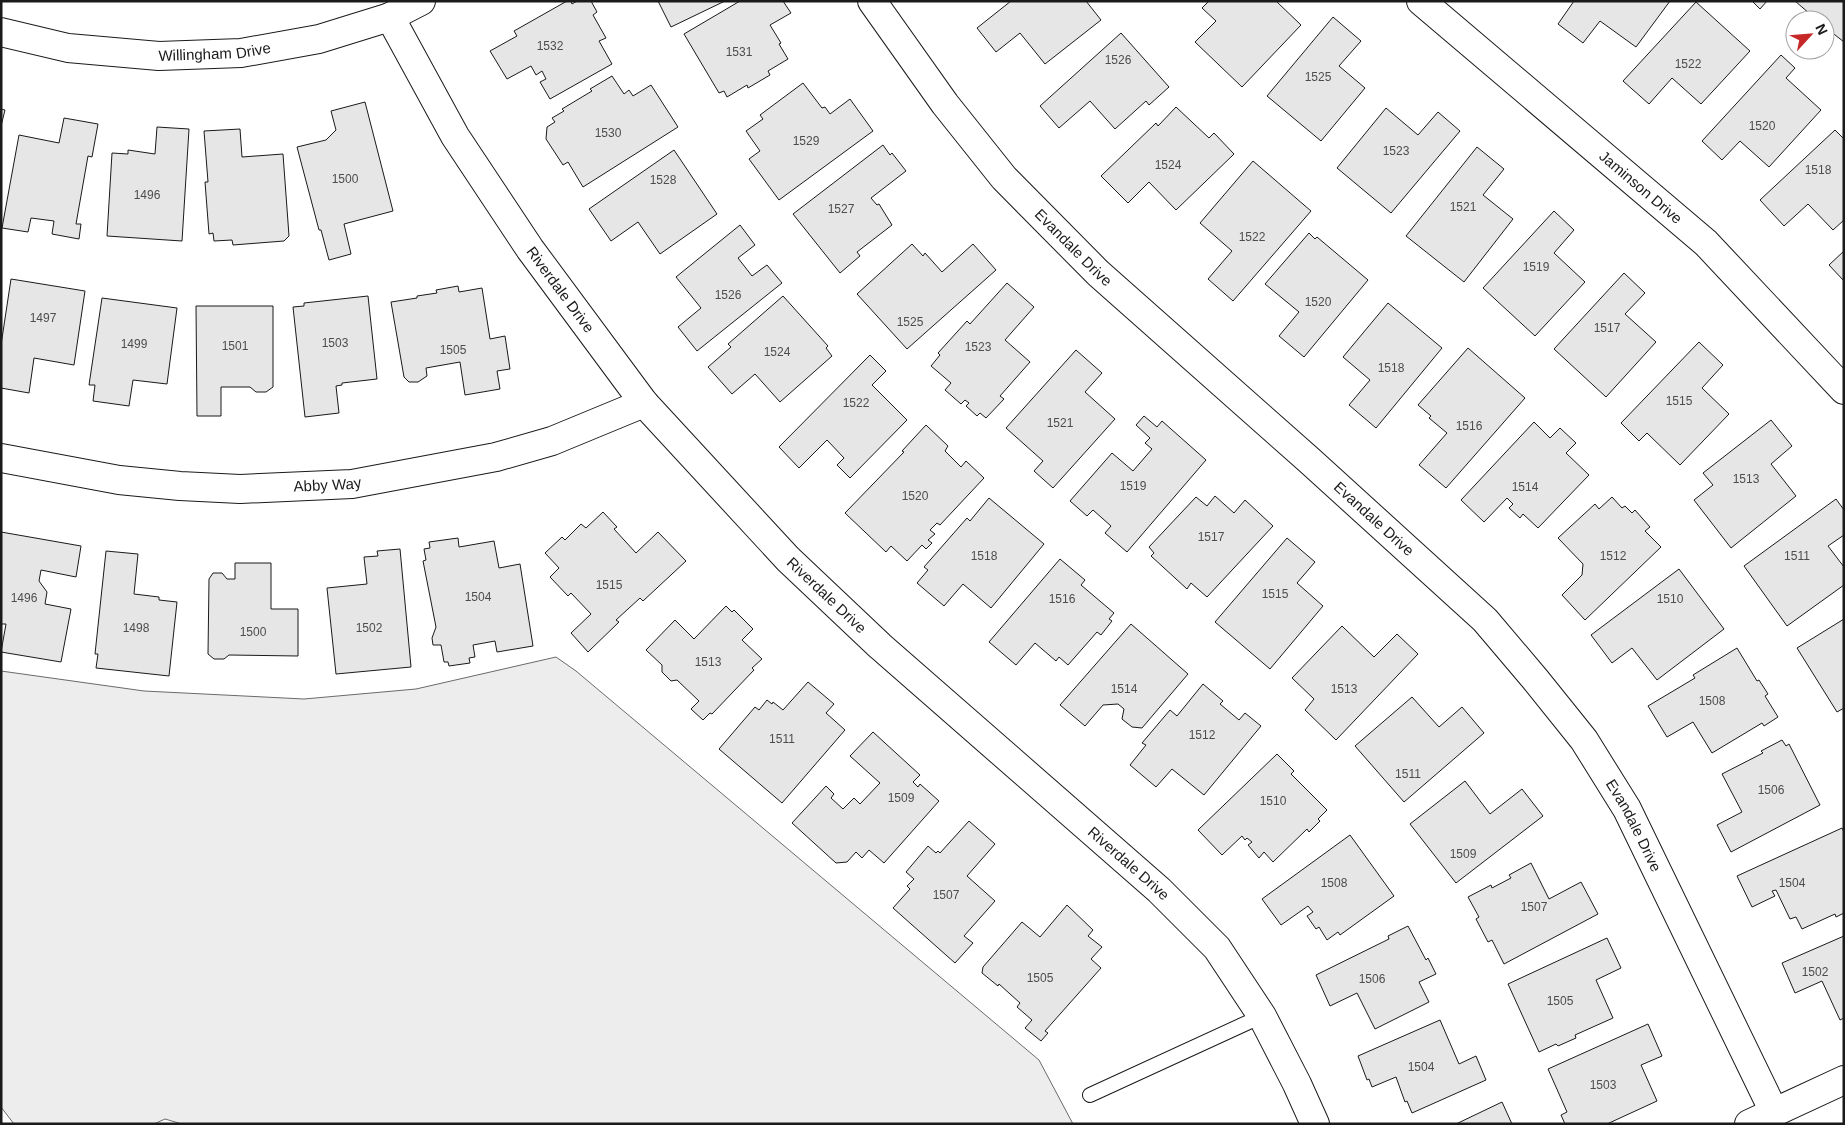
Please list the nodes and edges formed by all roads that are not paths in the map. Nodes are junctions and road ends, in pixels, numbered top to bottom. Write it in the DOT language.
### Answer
graph roads {
  1 [pos="422,1"];
  2 [pos="872,1"];
  3 [pos="1421,1"];
  4 [pos="390,17"];
  5 [pos="1,32"];
  6 [pos="1844,390"];
  7 [pos="644,403"];
  8 [pos="1,458"];
  9 [pos="1262,1016"];
  10 [pos="1844,1080"];
  11 [pos="1090,1095"];
  12 [pos="1774,1112"];
  13 [pos="1315,1124"];
  14 [pos="1749,1124"];
  1 -- 4 [label="street, Willingham Drive"];
  2 -- 12 [label="street, Evandale Drive"];
  3 -- 6 [label="street, Jaminson Drive"];
  4 -- 5 [label="street, Willingham Drive"];
  4 -- 7 [label="street, Riverdale Drive"];
  7 -- 8 [label="street, Abby Way"];
  7 -- 9 [label="street, Riverdale Drive"];
  9 -- 11 [label="lane"];
  9 -- 13 [label="street, Riverdale Drive"];
  10 -- 12 [label="street"];
  12 -- 14 [label="street"];
}
